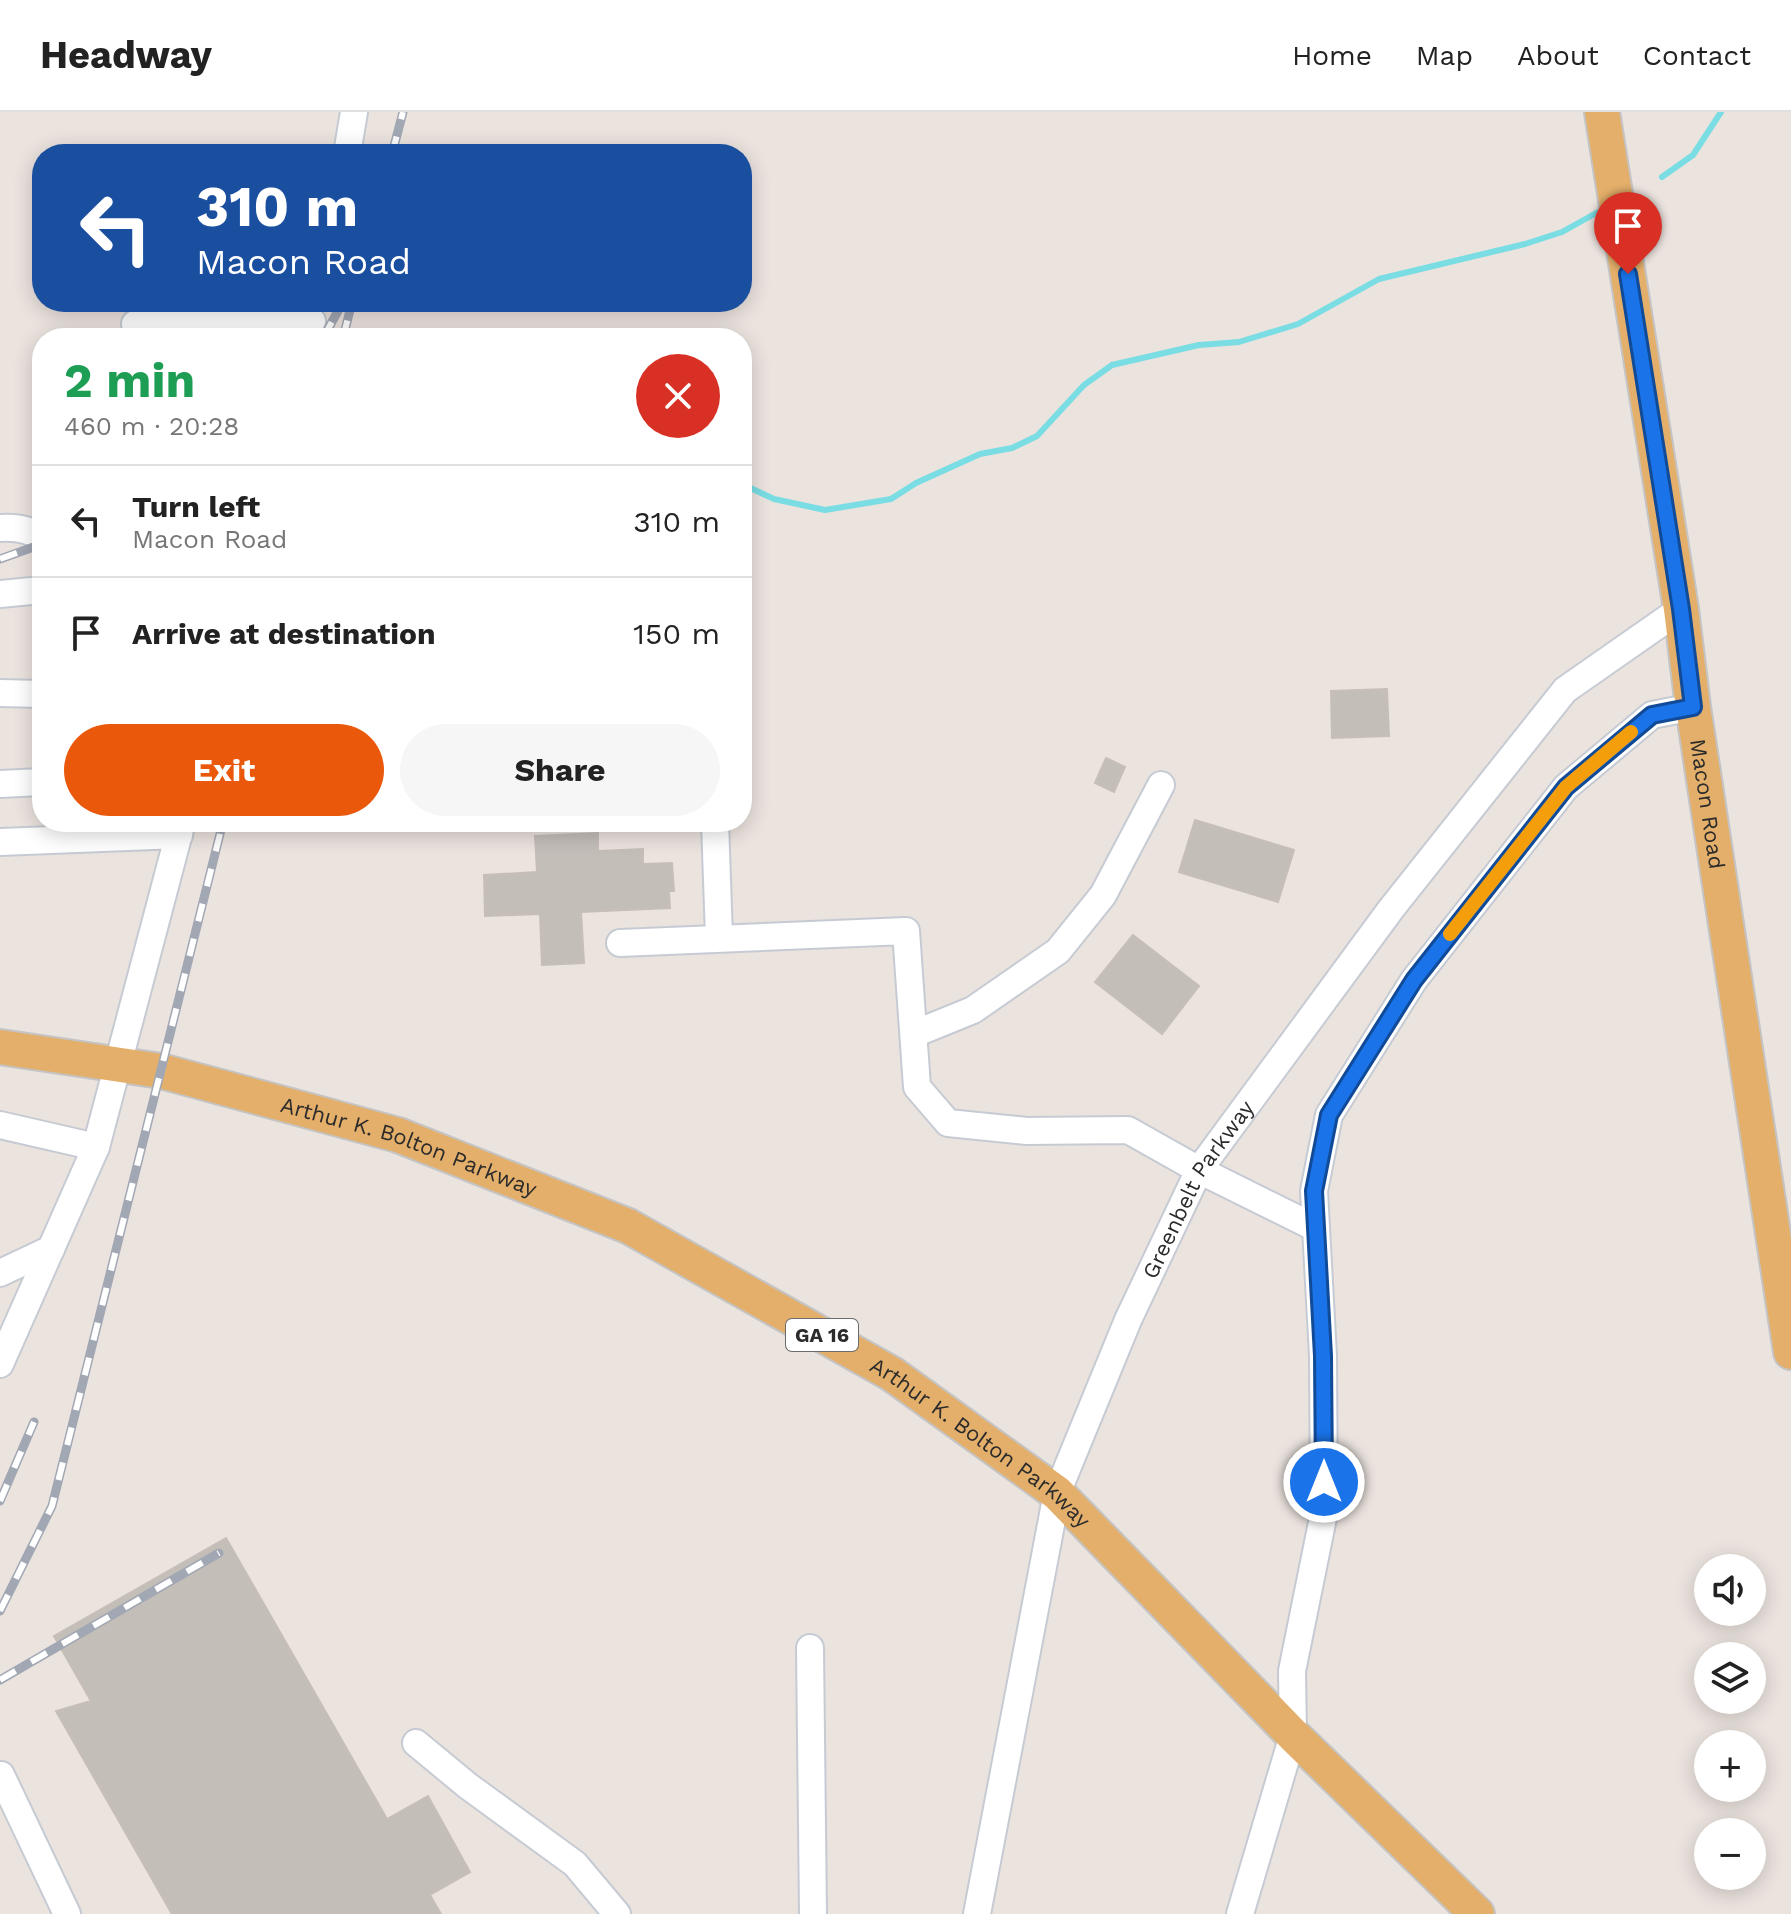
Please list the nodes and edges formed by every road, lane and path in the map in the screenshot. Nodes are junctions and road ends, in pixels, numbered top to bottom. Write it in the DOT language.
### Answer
graph roads {
  1 [pos="354,112"];
  2 [pos="1602,112"];
  3 [pos="349,144"];
  4 [pos="312,320"];
  5 [pos="135,324"];
  6 [pos="0,528"];
  7 [pos="32,531"];
  8 [pos="32,591"];
  9 [pos="0,594"];
  10 [pos="1681,609"];
  11 [pos="0,693"];
  12 [pos="32,694"];
  13 [pos="1693,707"];
  14 [pos="32,782"];
  15 [pos="0,784"];
  16 [pos="1161,785"];
  17 [pos="139,832"];
  18 [pos="180,832"];
  19 [pos="715,832"];
  20 [pos="0,842"];
  21 [pos="719,937"];
  22 [pos="620,943"];
  23 [pos="914,1034"];
  24 [pos="0,1047"];
  25 [pos="118,1065"];
  26 [pos="0,1125"];
  27 [pos="96,1147"];
  28 [pos="1199,1170"];
  29 [pos="1316,1228"];
  30 [pos="51,1249"];
  31 [pos="0,1273"];
  32 [pos="1791,1352"];
  33 [pos="0,1364"];
  34 [pos="1057,1493"];
  35 [pos="810,1648"];
  36 [pos="1293,1735"];
  37 [pos="416,1743"];
  38 [pos="1,1775"];
  39 [pos="67,1914"];
  40 [pos="617,1914"];
  41 [pos="813,1914"];
  42 [pos="977,1914"];
  43 [pos="1240,1914"];
  44 [pos="1477,1914"];
  1 -- 3 [label="street"];
  2 -- 10 [label="main road, Macon Road"];
  4 -- 5 [label="street"];
  6 -- 7 [label="street"];
  8 -- 9 [label="street"];
  10 -- 13 [label="main road, Macon Road"];
  10 -- 28 [label="street, Greenbelt Parkway"];
  11 -- 12 [label="street"];
  13 -- 29 [label="street"];
  13 -- 32 [label="main road, Macon Road"];
  14 -- 15 [label="street"];
  16 -- 23 [label="street"];
  17 -- 20 [label="street"];
  18 -- 25 [label="street"];
  19 -- 21 [label="street"];
  21 -- 22 [label="street"];
  21 -- 23 [label="street"];
  23 -- 28 [label="street"];
  24 -- 25 [label="main road, Arthur K. Bolton Parkway / GA 16"];
  25 -- 27 [label="street"];
  25 -- 34 [label="main road, Arthur K. Bolton Parkway / GA 16"];
  26 -- 27 [label="street"];
  27 -- 30 [label="street"];
  28 -- 29 [label="street"];
  28 -- 34 [label="street, Greenbelt Parkway"];
  29 -- 36 [label="street"];
  30 -- 31 [label="street"];
  30 -- 33 [label="street"];
  34 -- 36 [label="main road, Arthur K. Bolton Parkway / GA 16"];
  34 -- 42 [label="street, Greenbelt Parkway"];
  35 -- 41 [label="street"];
  36 -- 43 [label="street"];
  36 -- 44 [label="main road, Arthur K. Bolton Parkway / GA 16"];
  37 -- 40 [label="street"];
  38 -- 39 [label="street"];
}
